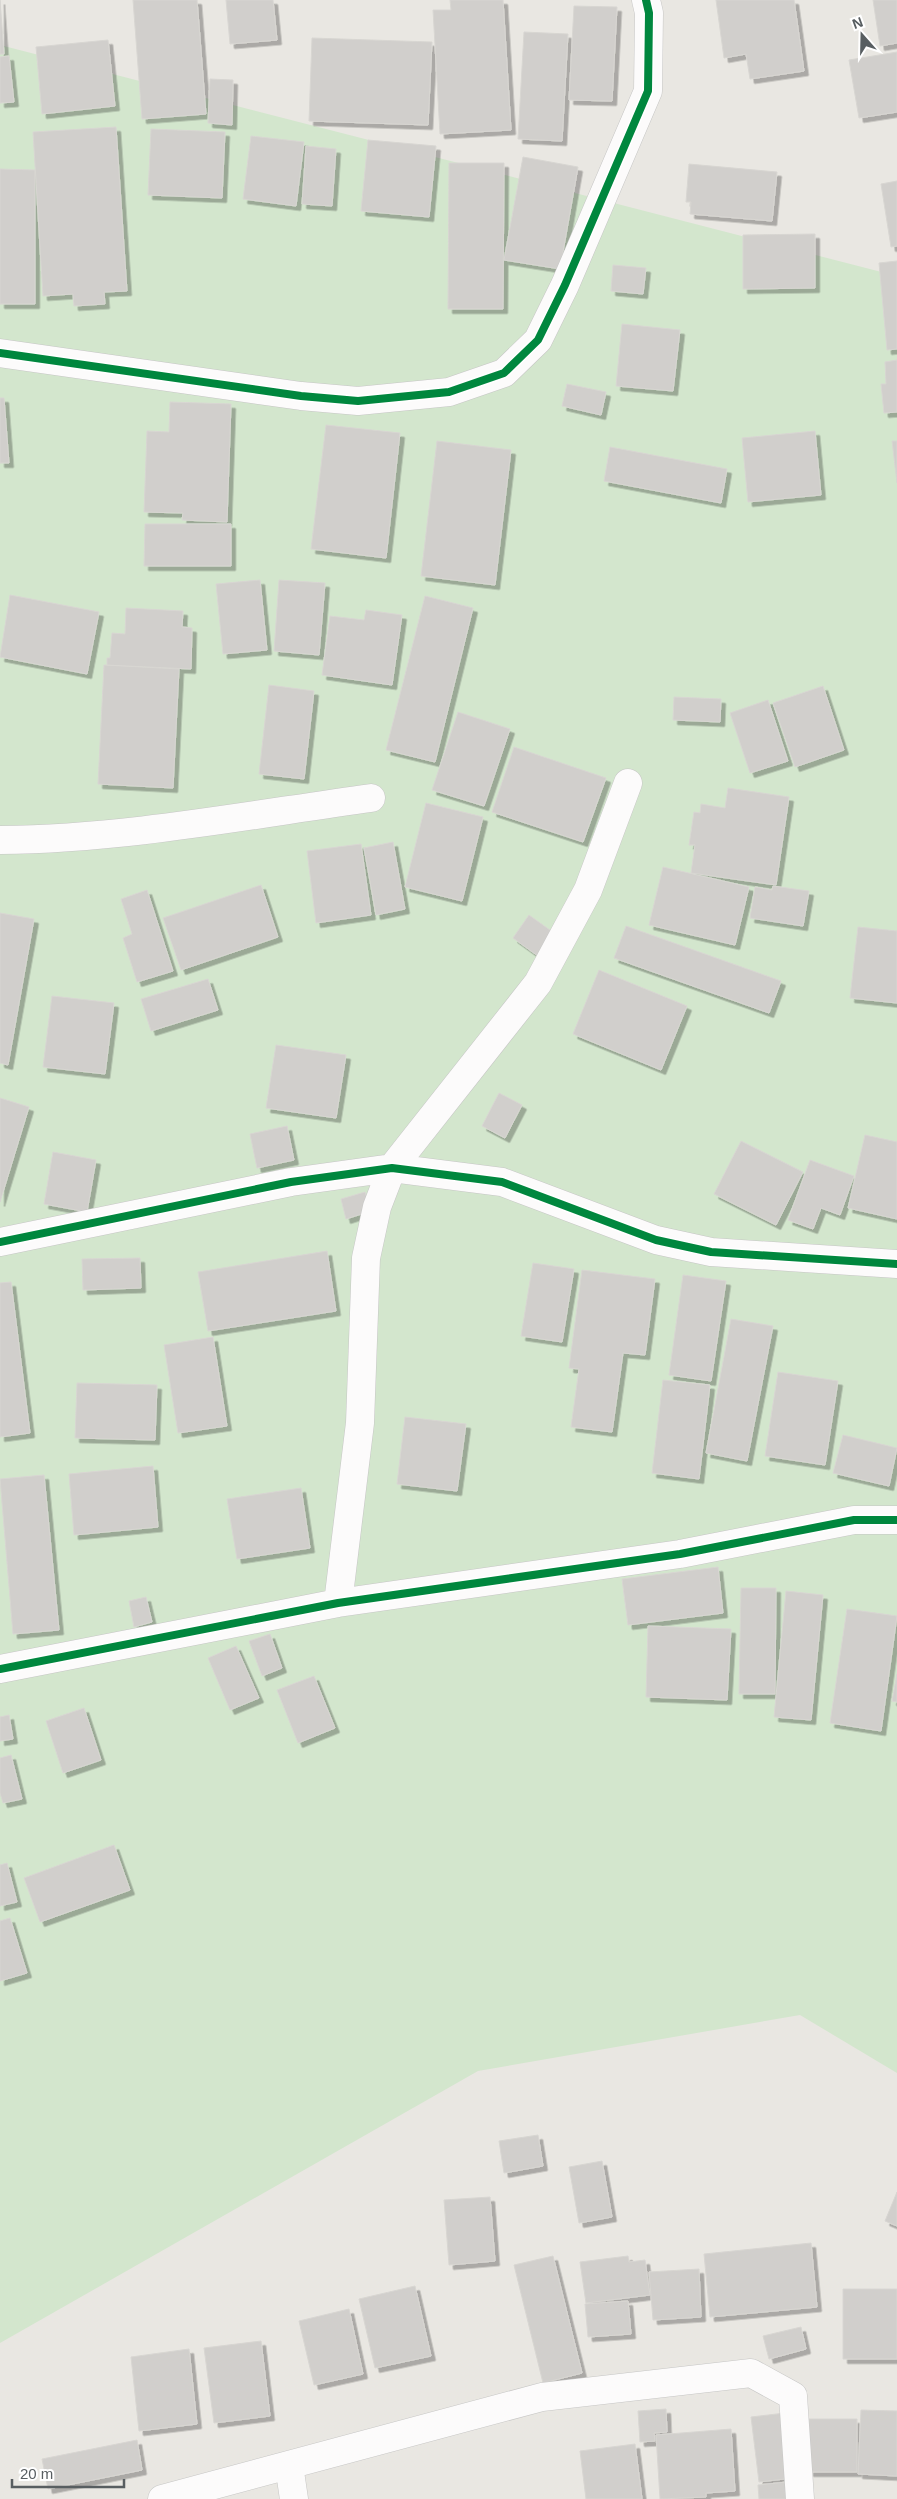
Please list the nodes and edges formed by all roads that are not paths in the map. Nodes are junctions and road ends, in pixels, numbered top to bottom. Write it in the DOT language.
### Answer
graph roads {
  1 [pos="646,0"];
  2 [pos="0,353"];
  3 [pos="628,783"];
  4 [pos="371,798"];
  5 [pos="0,840"];
  6 [pos="392,1168"];
  7 [pos="0,1242"];
  8 [pos="897,1264"];
  9 [pos="897,1520"];
  10 [pos="338,1603"];
  11 [pos="0,1669"];
  12 [pos="289,2466"];
  13 [pos="162,2499"];
  14 [pos="294,2499"];
  15 [pos="800,2499"];
  1 -- 2 [label="street"];
  3 -- 6 [label="street"];
  4 -- 5 [label="street"];
  6 -- 7 [label="street"];
  6 -- 8 [label="street"];
  6 -- 10 [label="street"];
  9 -- 10 [label="street"];
  10 -- 11 [label="street"];
  12 -- 13 [label="street"];
  12 -- 14 [label="street"];
  12 -- 15 [label="street"];
}
